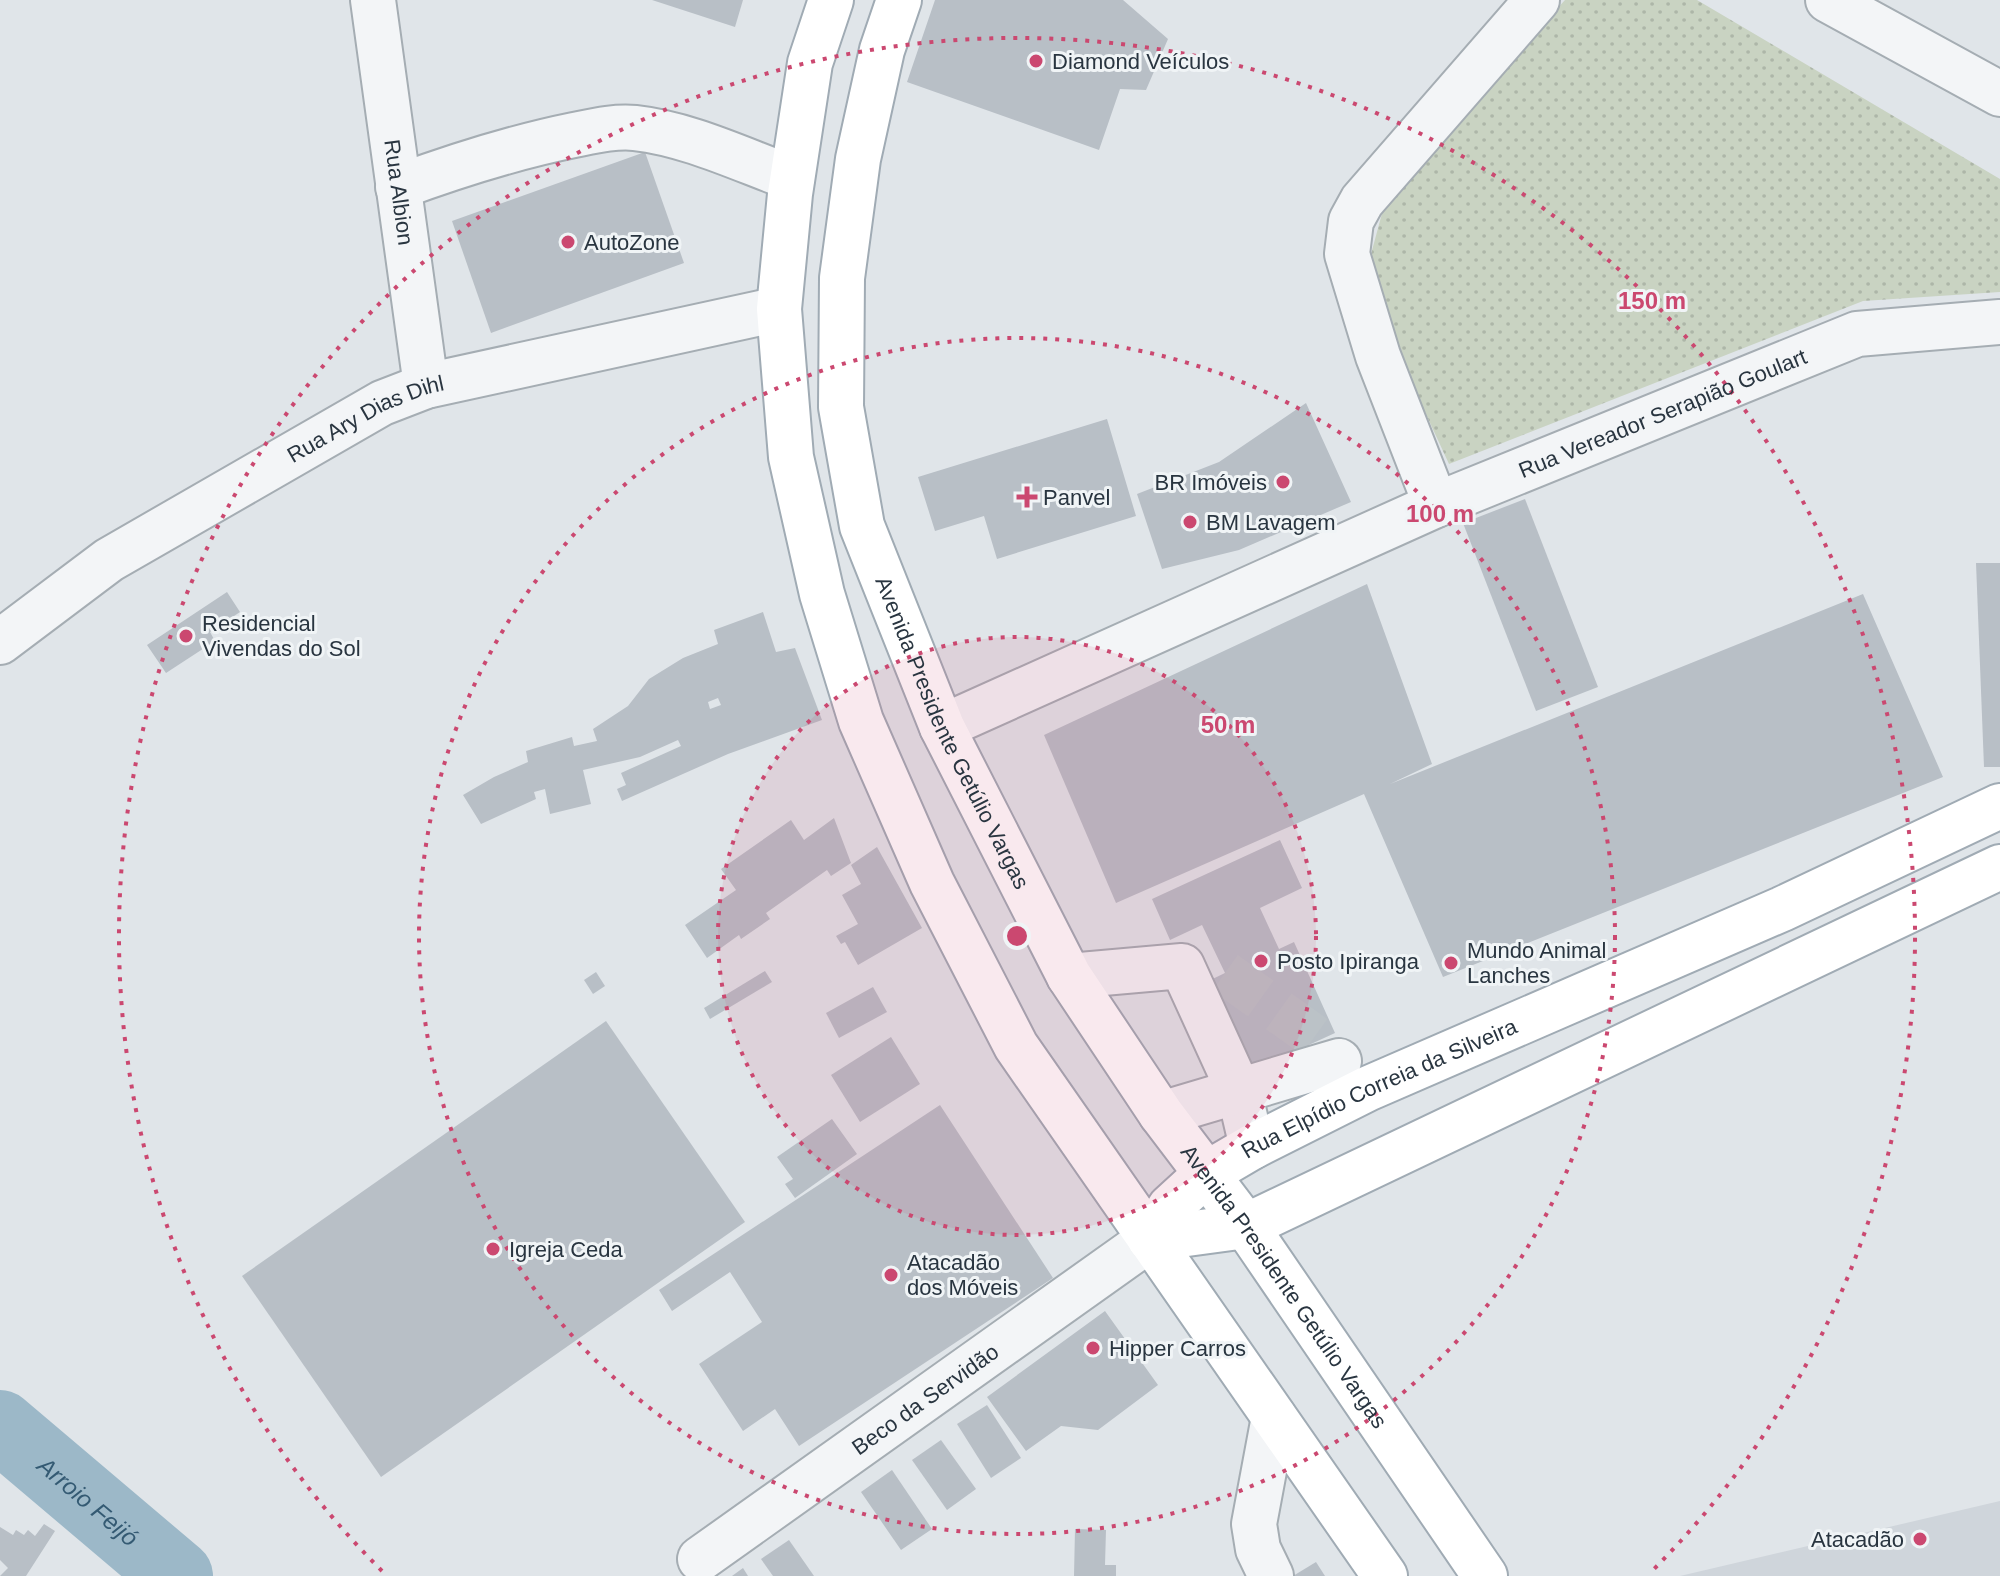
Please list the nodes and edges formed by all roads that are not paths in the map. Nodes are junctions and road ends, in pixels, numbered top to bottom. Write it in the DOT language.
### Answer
graph roads {
  1 [pos="373,0"];
  2 [pos="831,0"];
  3 [pos="899,0"];
  4 [pos="1537,0"];
  5 [pos="1828,0"];
  6 [pos="2000,94"];
  7 [pos="792,178"];
  8 [pos="398,187"];
  9 [pos="779,309"];
  10 [pos="2000,322"];
  11 [pos="426,386"];
  12 [pos="1436,505"];
  13 [pos="0,642"];
  14 [pos="942,727"];
  15 [pos="2000,806"];
  16 [pos="2000,867"];
  17 [pos="1782,909"];
  18 [pos="1807,957"];
  19 [pos="1182,966"];
  20 [pos="1225,973"];
  21 [pos="1069,976"];
  22 [pos="1341,1064"];
  23 [pos="1239,1091"];
  24 [pos="1161,1114"];
  25 [pos="1252,1147"];
  26 [pos="1206,1174"];
  27 [pos="1246,1226"];
  28 [pos="1150,1239"];
  29 [pos="1274,1417"];
  30 [pos="700,1559"];
  31 [pos="1271,1576"];
  32 [pos="1385,1576"];
  33 [pos="1485,1576"];
  1 -- 8 [label="street, Rua Albion"];
  2 -- 7 [label="main road"];
  3 -- 14 [label="main road, Avenida Presidente Getúlio Vargas"];
  4 -- 12 [label="street"];
  5 -- 6 [label="street"];
  7 -- 8 [label="street"];
  7 -- 9 [label="main road"];
  8 -- 11 [label="street, Rua Albion"];
  9 -- 11 [label="street, Rua Ary Dias Dihl"];
  9 -- 28 [label="main road"];
  10 -- 12 [label="street, Rua Vereador Serapião Goulart"];
  11 -- 13 [label="street, Rua Ary Dias Dihl"];
  12 -- 14 [label="street, Rua Vereador Serapião Goulart"];
  14 -- 21 [label="main road, Avenida Presidente Getúlio Vargas"];
  15 -- 17 [label="main road, Rua Elpídio Correia da Silveira"];
  16 -- 18 [label="main road"];
  17 -- 18 [label="main road"];
  17 -- 22 [label="main road, Rua Elpídio Correia da Silveira"];
  18 -- 27 [label="main road"];
  19 -- 20 [label="street"];
  19 -- 21 [label="street"];
  19 -- 23 [label="street"];
  21 -- 24 [label="main road, Avenida Presidente Getúlio Vargas"];
  22 -- 23 [label="street"];
  22 -- 25 [label="main road, Rua Elpídio Correia da Silveira"];
  23 -- 24 [label="street"];
  23 -- 25 [label="street"];
  24 -- 26 [label="main road, Avenida Presidente Getúlio Vargas"];
  25 -- 26 [label="main road, Rua Elpídio Correia da Silveira"];
  26 -- 27 [label="main road, Avenida Presidente Getúlio Vargas"];
  26 -- 28 [label="main road, Rua Elpídio Correia da Silveira"];
  27 -- 28 [label="main road"];
  27 -- 33 [label="main road, Avenida Presidente Getúlio Vargas"];
  28 -- 29 [label="main road"];
  28 -- 30 [label="street, Beco da Servidão"];
  29 -- 31 [label="street"];
  29 -- 32 [label="main road"];
}
